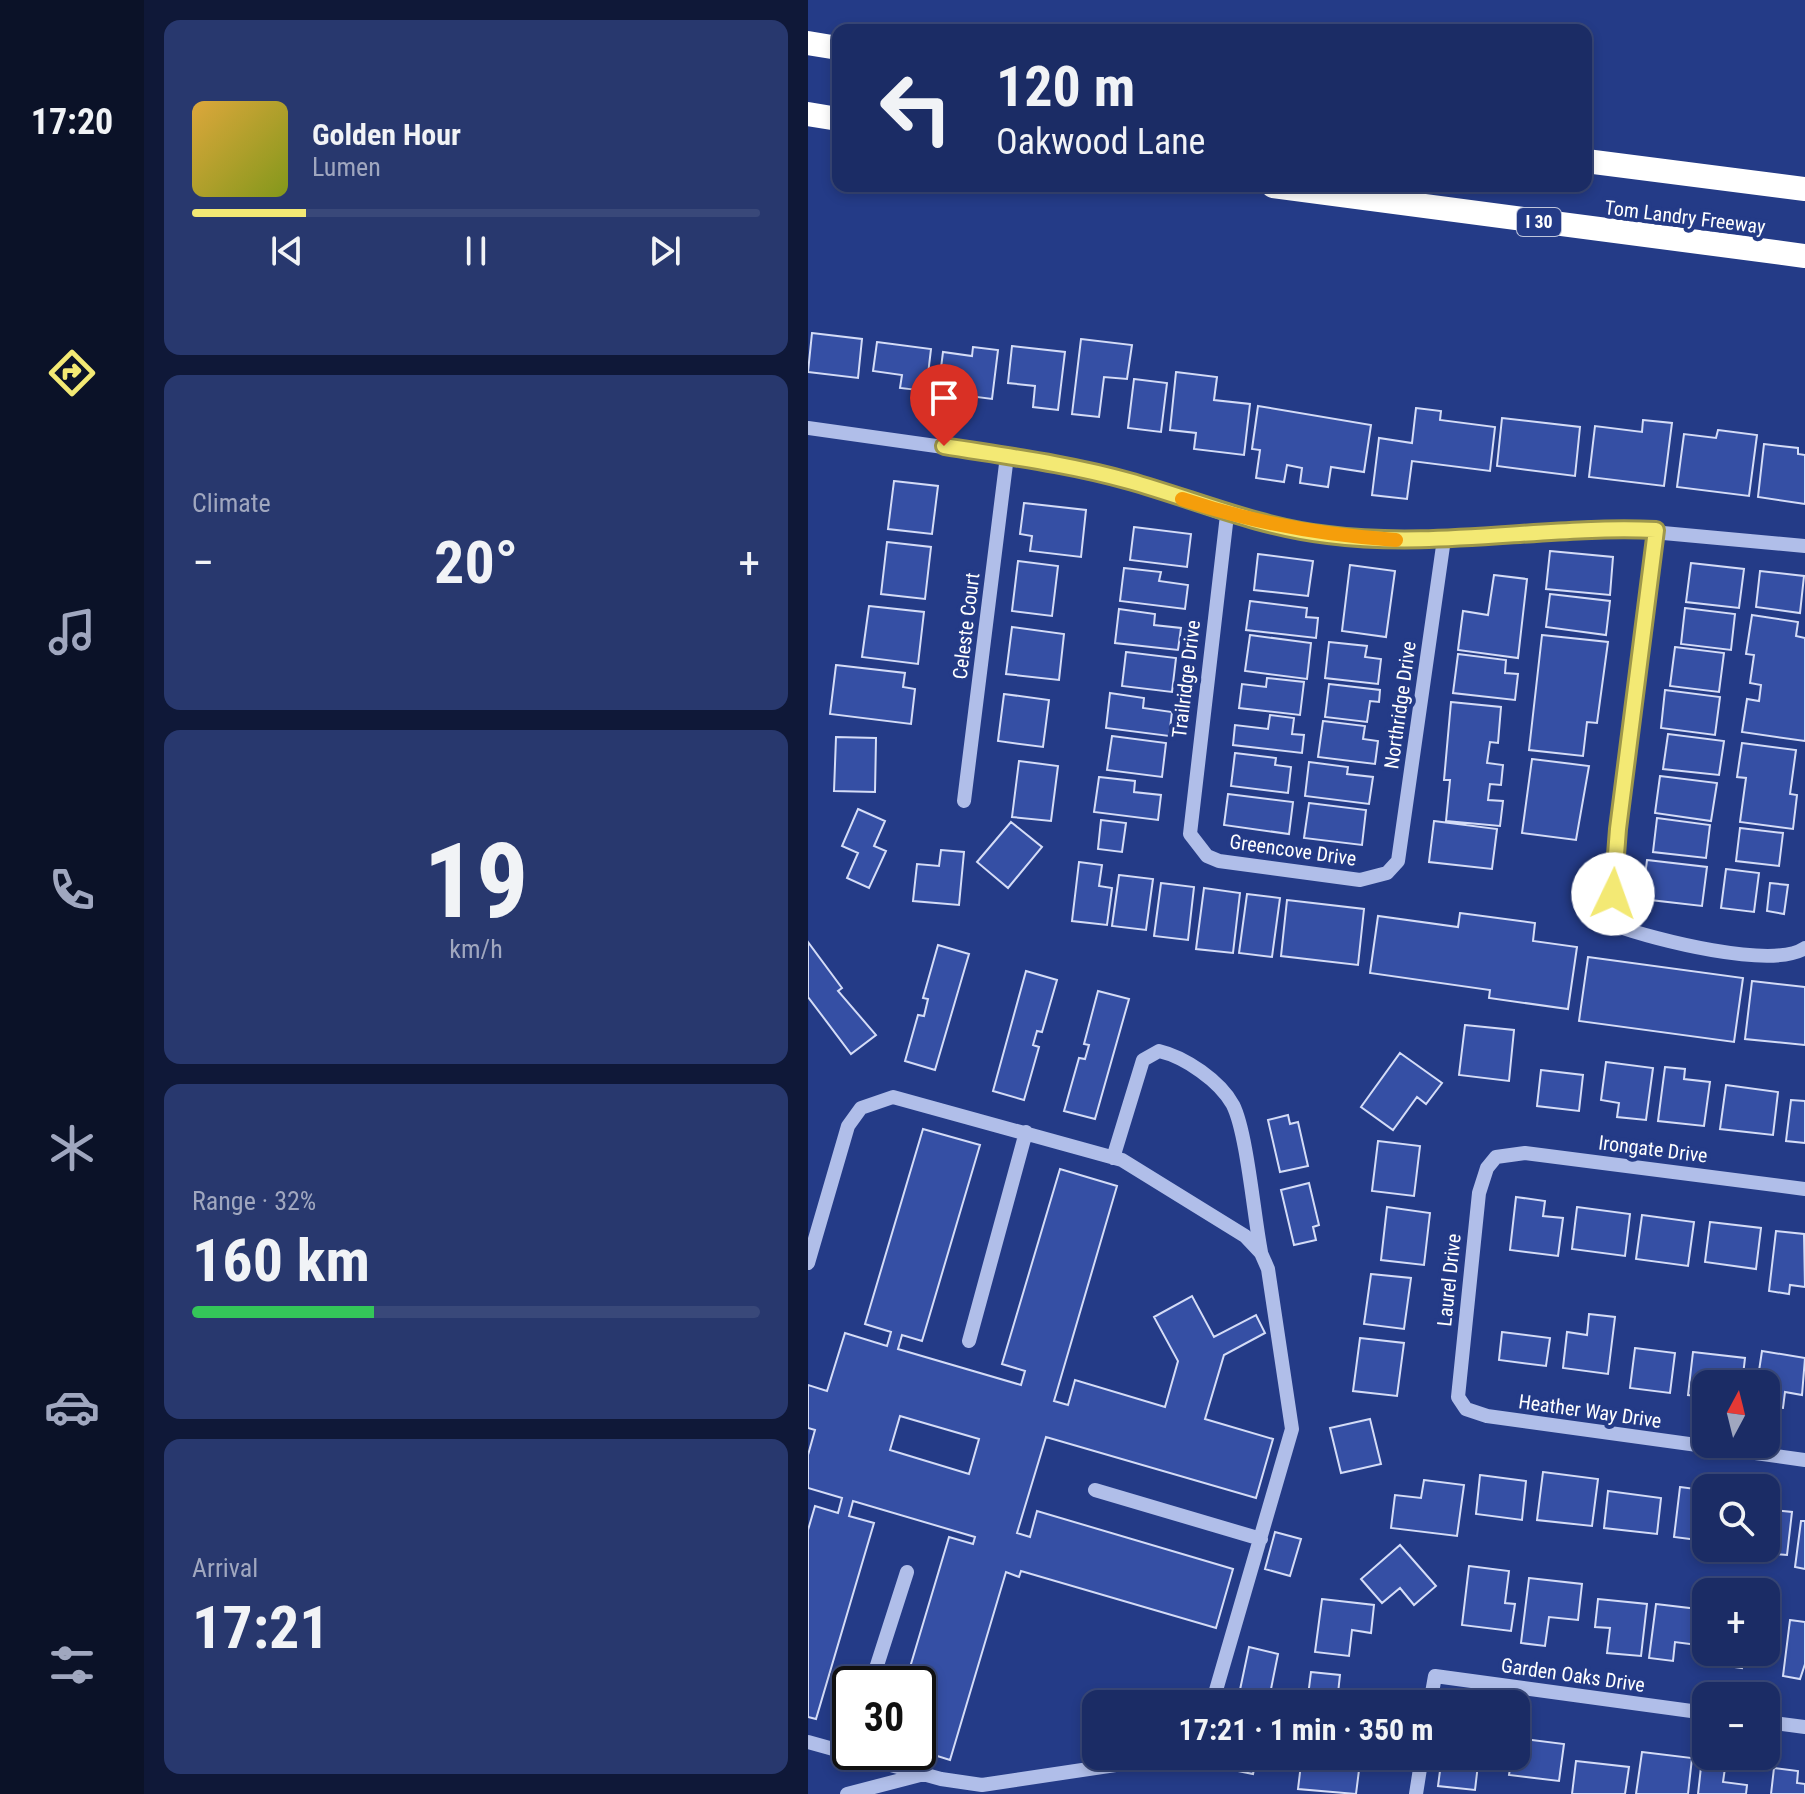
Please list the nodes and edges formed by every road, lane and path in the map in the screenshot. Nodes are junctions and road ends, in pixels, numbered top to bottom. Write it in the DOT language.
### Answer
graph roads {
  1 [pos="808,43"];
  2 [pos="832,47"];
  3 [pos="808,114"];
  4 [pos="832,118"];
  5 [pos="1592,162"];
  6 [pos="1805,189"];
  7 [pos="1319,192"];
  8 [pos="1805,256"];
  9 [pos="808,428"];
  10 [pos="1007,456"];
  11 [pos="1227,515"];
  12 [pos="1656,530"];
  13 [pos="1444,539"];
  14 [pos="1805,546"];
  15 [pos="964,801"];
  16 [pos="1196,846"];
  17 [pos="1387,873"];
  18 [pos="1805,948"];
  19 [pos="1026,1132"];
  20 [pos="1496,1157"];
  21 [pos="1113,1158"];
  22 [pos="1805,1189"];
  23 [pos="1261,1253"];
  24 [pos="808,1263"];
  25 [pos="969,1341"];
  26 [pos="1466,1409"];
  27 [pos="1805,1460"];
  28 [pos="1095,1490"];
  29 [pos="1261,1539"];
  30 [pos="907,1572"];
  31 [pos="877,1666"];
  32 [pos="1216,1690"];
  33 [pos="1432,1690"];
  34 [pos="1692,1711"];
  35 [pos="1780,1724"];
  36 [pos="1805,1727"];
  37 [pos="808,1742"];
  38 [pos="832,1747"];
  39 [pos="912,1770"];
  40 [pos="1082,1770"];
  41 [pos="1420,1770"];
  42 [pos="925,1774"];
  43 [pos="847,1794"];
  44 [pos="1416,1794"];
  1 -- 2 [label="highway"];
  3 -- 4 [label="highway"];
  5 -- 6 [label="highway"];
  7 -- 8 [label="highway, Tom Landry Freeway / I 30"];
  9 -- 10 [label="street"];
  10 -- 11 [label="street"];
  10 -- 15 [label="street, Celeste Court"];
  11 -- 13 [label="street"];
  11 -- 16 [label="street, Trailridge Drive"];
  12 -- 13 [label="street"];
  12 -- 14 [label="street"];
  12 -- 18 [label="street"];
  13 -- 17 [label="street, Northridge Drive"];
  16 -- 17 [label="street, Greencove Drive"];
  19 -- 21 [label="street"];
  19 -- 24 [label="street"];
  19 -- 25 [label="street"];
  20 -- 22 [label="street, Irongate Drive"];
  20 -- 26 [label="street, Laurel Drive"];
  21 -- 23 [label="street"];
  21 -- 23 [label="street"];
  23 -- 29 [label="street"];
  26 -- 27 [label="street, Heather Way Drive"];
  28 -- 29 [label="street"];
  29 -- 32 [label="street"];
  30 -- 31 [label="street"];
  33 -- 34 [label="street, Garden Oaks Drive"];
  35 -- 36 [label="street"];
  37 -- 38 [label="street"];
  39 -- 42 [label="street"];
  40 -- 42 [label="street"];
  41 -- 44 [label="street"];
  42 -- 43 [label="street"];
}
